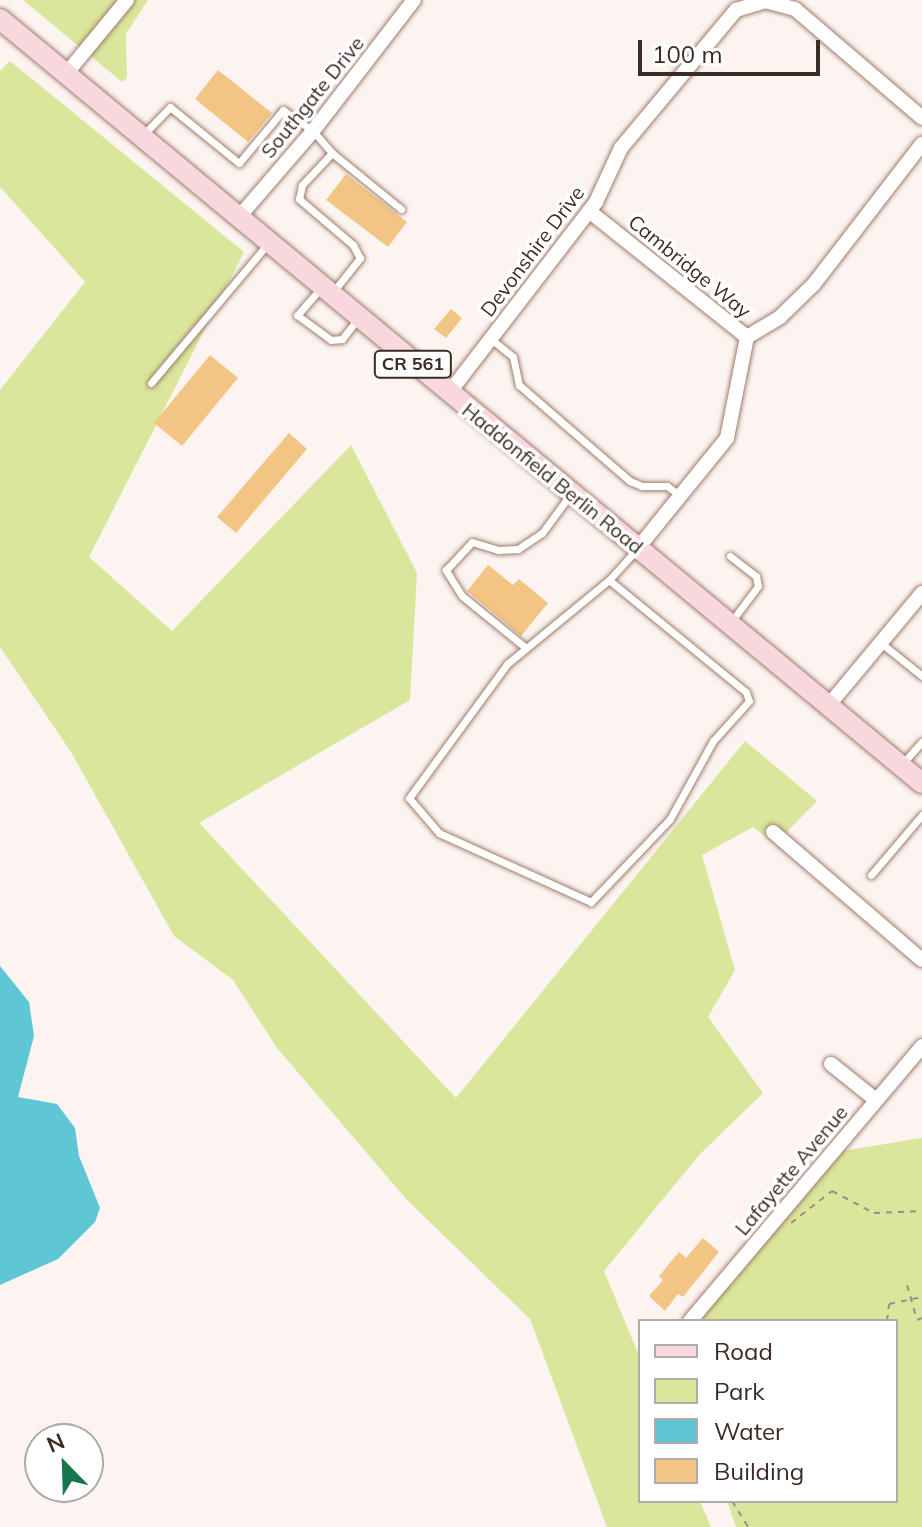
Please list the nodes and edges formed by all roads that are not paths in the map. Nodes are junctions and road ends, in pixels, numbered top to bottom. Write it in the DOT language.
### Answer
graph roads {
  1 [pos="127,0"];
  2 [pos="414,0"];
  3 [pos="0,20"];
  4 [pos="66,74"];
  5 [pos="922,118"];
  6 [pos="313,131"];
  7 [pos="141,136"];
  8 [pos="922,144"];
  9 [pos="332,153"];
  10 [pos="401,209"];
  11 [pos="589,211"];
  12 [pos="239,217"];
  13 [pos="269,244"];
  14 [pos="326,292"];
  15 [pos="358,318"];
  16 [pos="747,337"];
  17 [pos="491,339"];
  18 [pos="151,383"];
  19 [pos="449,393"];
  20 [pos="571,493"];
  21 [pos="681,496"];
  22 [pos="638,548"];
  23 [pos="730,556"];
  24 [pos="609,580"];
  25 [pos="922,593"];
  26 [pos="730,624"];
  27 [pos="881,643"];
  28 [pos="526,648"];
  29 [pos="922,676"];
  30 [pos="828,706"];
  31 [pos="922,742"];
  32 [pos="901,766"];
  33 [pos="922,783"];
  34 [pos="922,815"];
  35 [pos="773,832"];
  36 [pos="871,875"];
  37 [pos="922,960"];
  38 [pos="922,1046"];
  39 [pos="831,1064"];
  40 [pos="876,1100"];
  41 [pos="692,1319"];
  1 -- 4 [label="street"];
  2 -- 6 [label="street, Southgate Drive"];
  3 -- 4 [label="main road, Haddonfield Berlin Road / CR 561"];
  4 -- 7 [label="main road, Haddonfield Berlin Road / CR 561"];
  5 -- 11 [label="street, Devonshire Drive"];
  6 -- 7 [label="lane"];
  6 -- 9 [label="lane"];
  6 -- 12 [label="street, Southgate Drive"];
  7 -- 12 [label="main road, Haddonfield Berlin Road / CR 561"];
  8 -- 16 [label="street, Cambridge Way"];
  9 -- 10 [label="lane"];
  9 -- 14 [label="lane"];
  11 -- 16 [label="street, Cambridge Way"];
  11 -- 17 [label="street, Devonshire Drive"];
  12 -- 13 [label="main road, Haddonfield Berlin Road / CR 561"];
  13 -- 14 [label="main road, Haddonfield Berlin Road / CR 561"];
  13 -- 18 [label="lane"];
  14 -- 15 [label="main road, Haddonfield Berlin Road / CR 561"];
  14 -- 15 [label="lane"];
  15 -- 19 [label="main road, Haddonfield Berlin Road / CR 561"];
  16 -- 21 [label="street"];
  17 -- 19 [label="street, Devonshire Drive"];
  17 -- 21 [label="lane"];
  19 -- 20 [label="main road, Haddonfield Berlin Road / CR 561"];
  20 -- 22 [label="main road, Haddonfield Berlin Road / CR 561"];
  20 -- 28 [label="lane"];
  21 -- 22 [label="street"];
  22 -- 24 [label="lane"];
  22 -- 26 [label="main road, Haddonfield Berlin Road / CR 561"];
  23 -- 26 [label="lane"];
  24 -- 28 [label="lane"];
  24 -- 28 [label="lane"];
  25 -- 27 [label="street"];
  26 -- 30 [label="main road, Haddonfield Berlin Road / CR 561"];
  27 -- 29 [label="lane"];
  27 -- 30 [label="street"];
  30 -- 32 [label="main road, Haddonfield Berlin Road / CR 561"];
  31 -- 32 [label="lane"];
  32 -- 33 [label="main road, Haddonfield Berlin Road / CR 561"];
  34 -- 36 [label="lane"];
  35 -- 37 [label="street"];
  38 -- 40 [label="street, Lafayette Avenue"];
  39 -- 40 [label="street"];
  40 -- 41 [label="street, Lafayette Avenue"];
}
